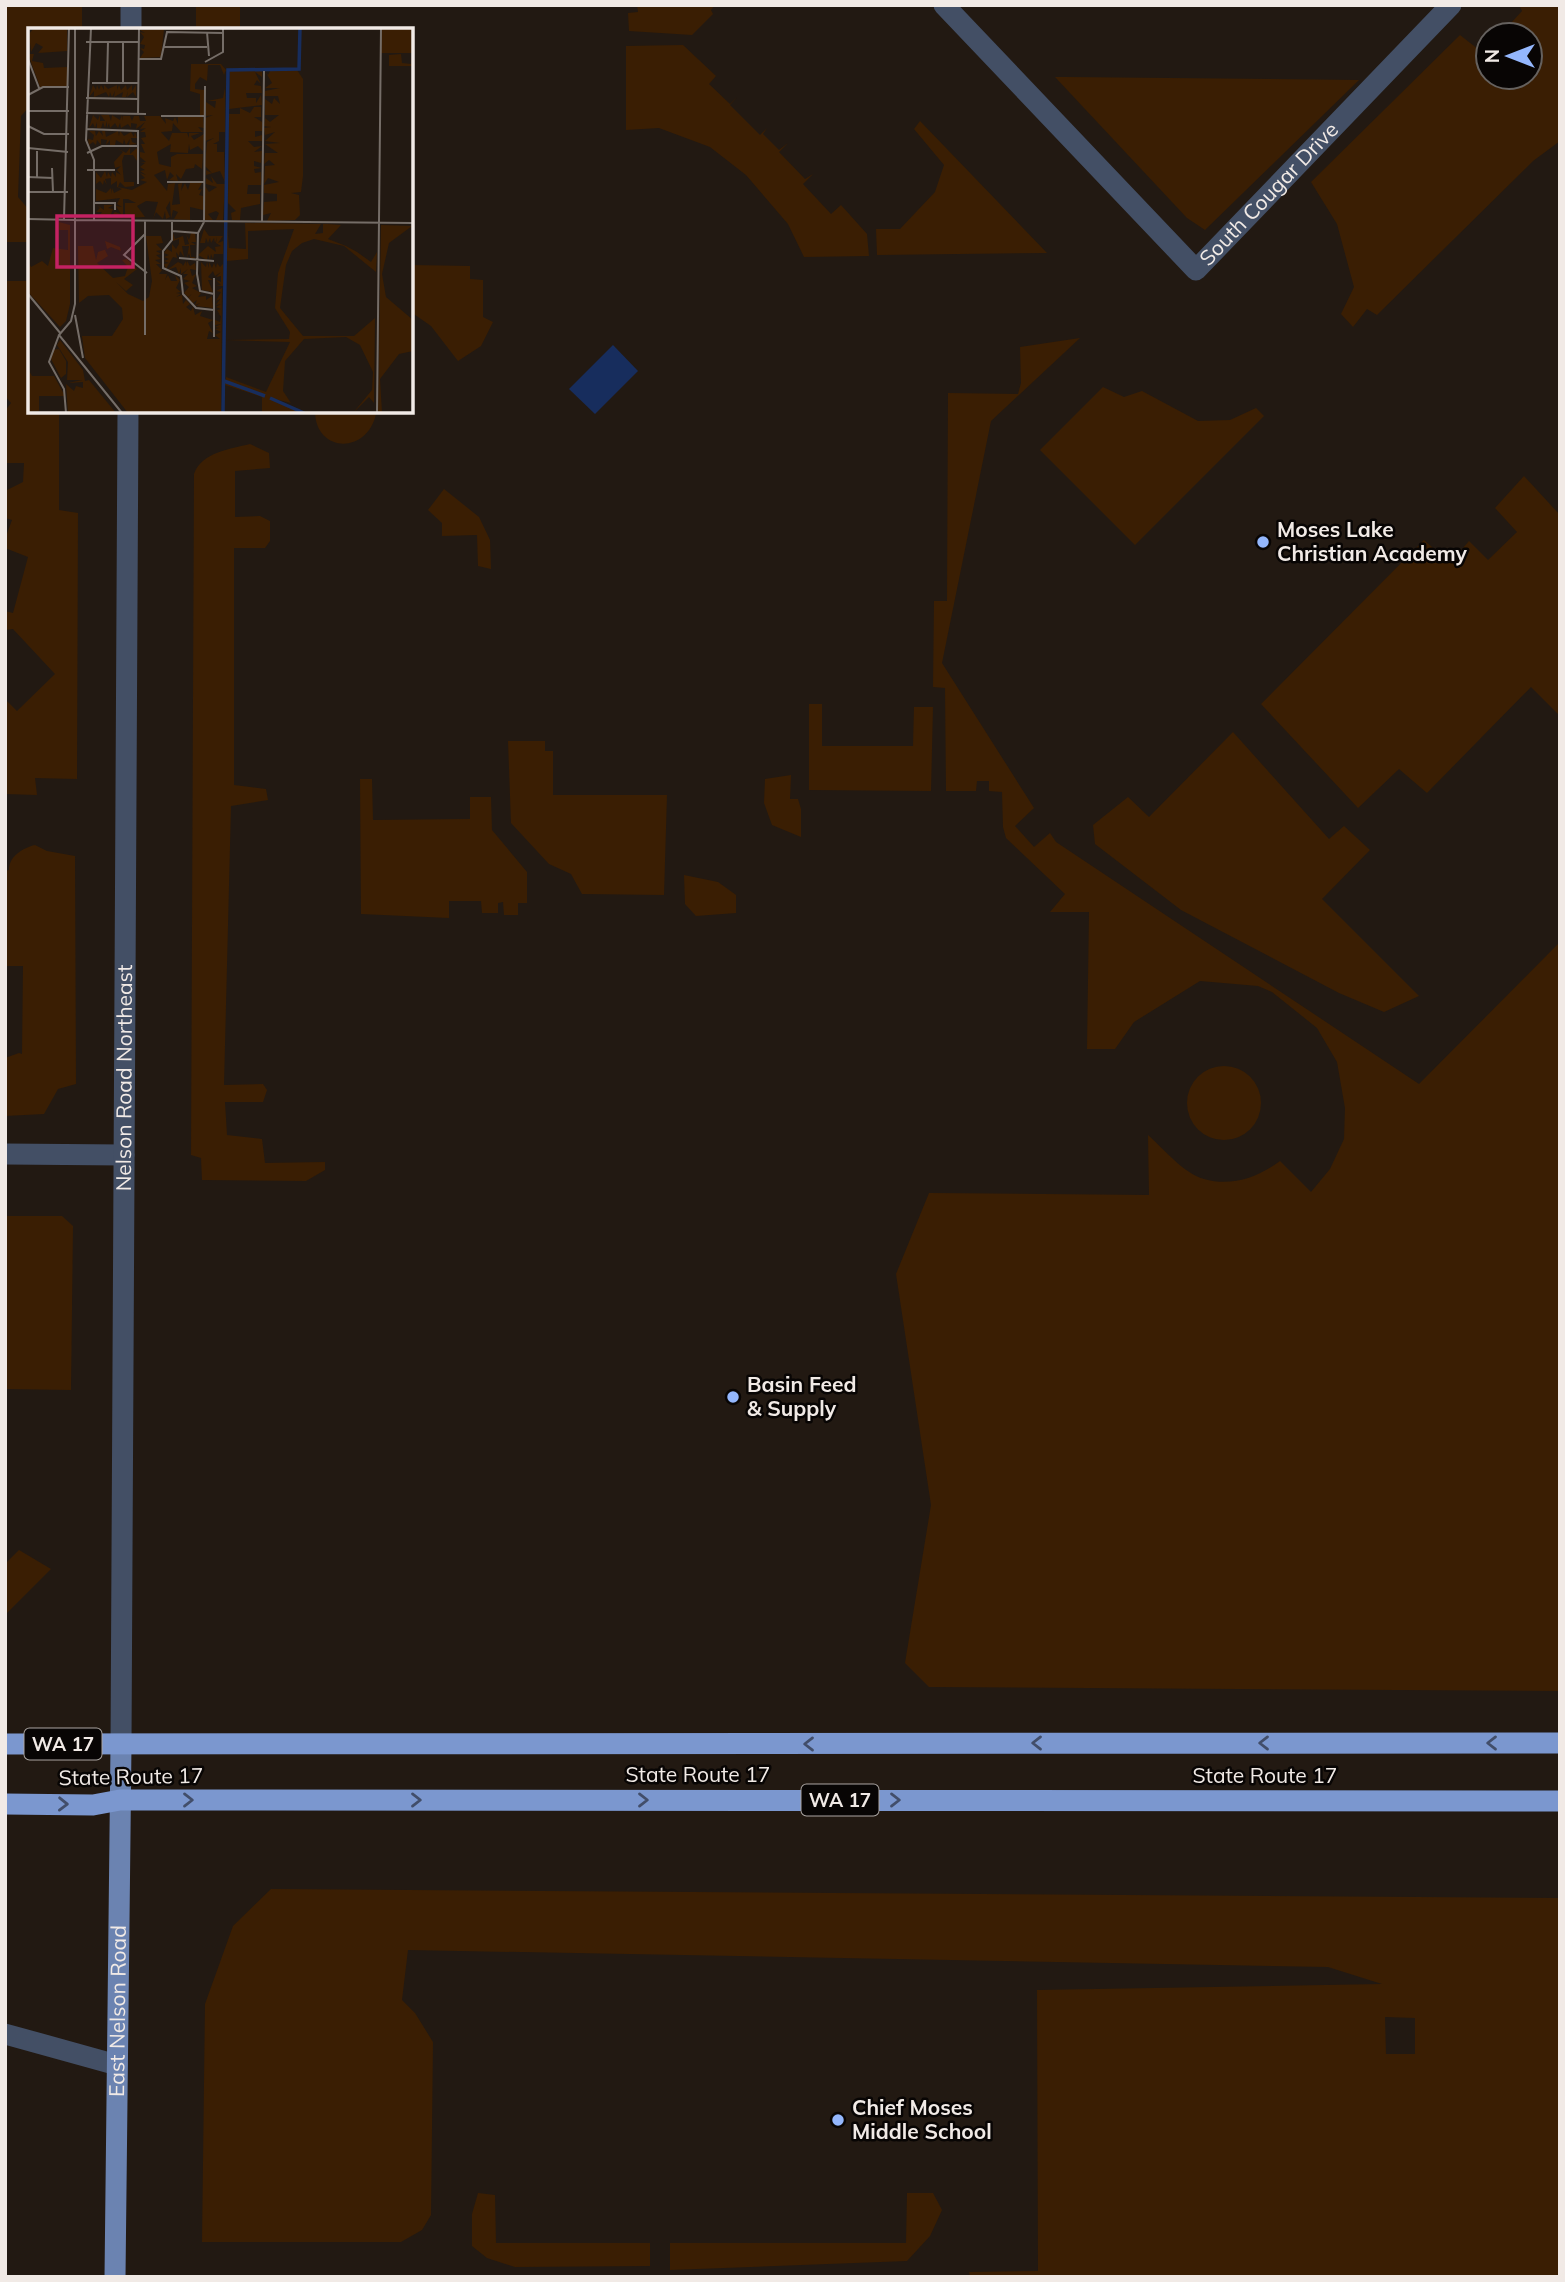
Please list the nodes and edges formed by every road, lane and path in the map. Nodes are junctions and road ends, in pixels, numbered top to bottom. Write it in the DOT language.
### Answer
graph roads {
  1 [pos="131,5"];
  2 [pos="944,5"];
  3 [pos="1451,5"];
  4 [pos="131,28"];
  5 [pos="128,413"];
  6 [pos="5,1154"];
  7 [pos="124,1155"];
  8 [pos="1560,1743"];
  9 [pos="5,1744"];
  10 [pos="121,1745"];
  11 [pos="120,1800"];
  12 [pos="1560,1801"];
  13 [pos="5,1804"];
  14 [pos="5,2034"];
  15 [pos="117,2065"];
  16 [pos="115,2277"];
  1 -- 4 [label="street"];
  2 -- 3 [label="street, South Cougar Drive"];
  5 -- 7 [label="street, Nelson Road Northeast"];
  6 -- 7 [label="street"];
  7 -- 10 [label="street, Nelson Road Northeast"];
  8 -- 10 [label="highway, State Route 17 / WA 17, one-way"];
  9 -- 10 [label="highway, State Route 17 / WA 17"];
  10 -- 11 [label="main road, East Nelson Road"];
  11 -- 12 [label="highway, State Route 17 / WA 17, one-way"];
  13 -- 11 [label="highway, State Route 17 / WA 17, one-way"];
  11 -- 15 [label="main road, East Nelson Road"];
  14 -- 15 [label="street"];
  15 -- 16 [label="main road, East Nelson Road"];
}
